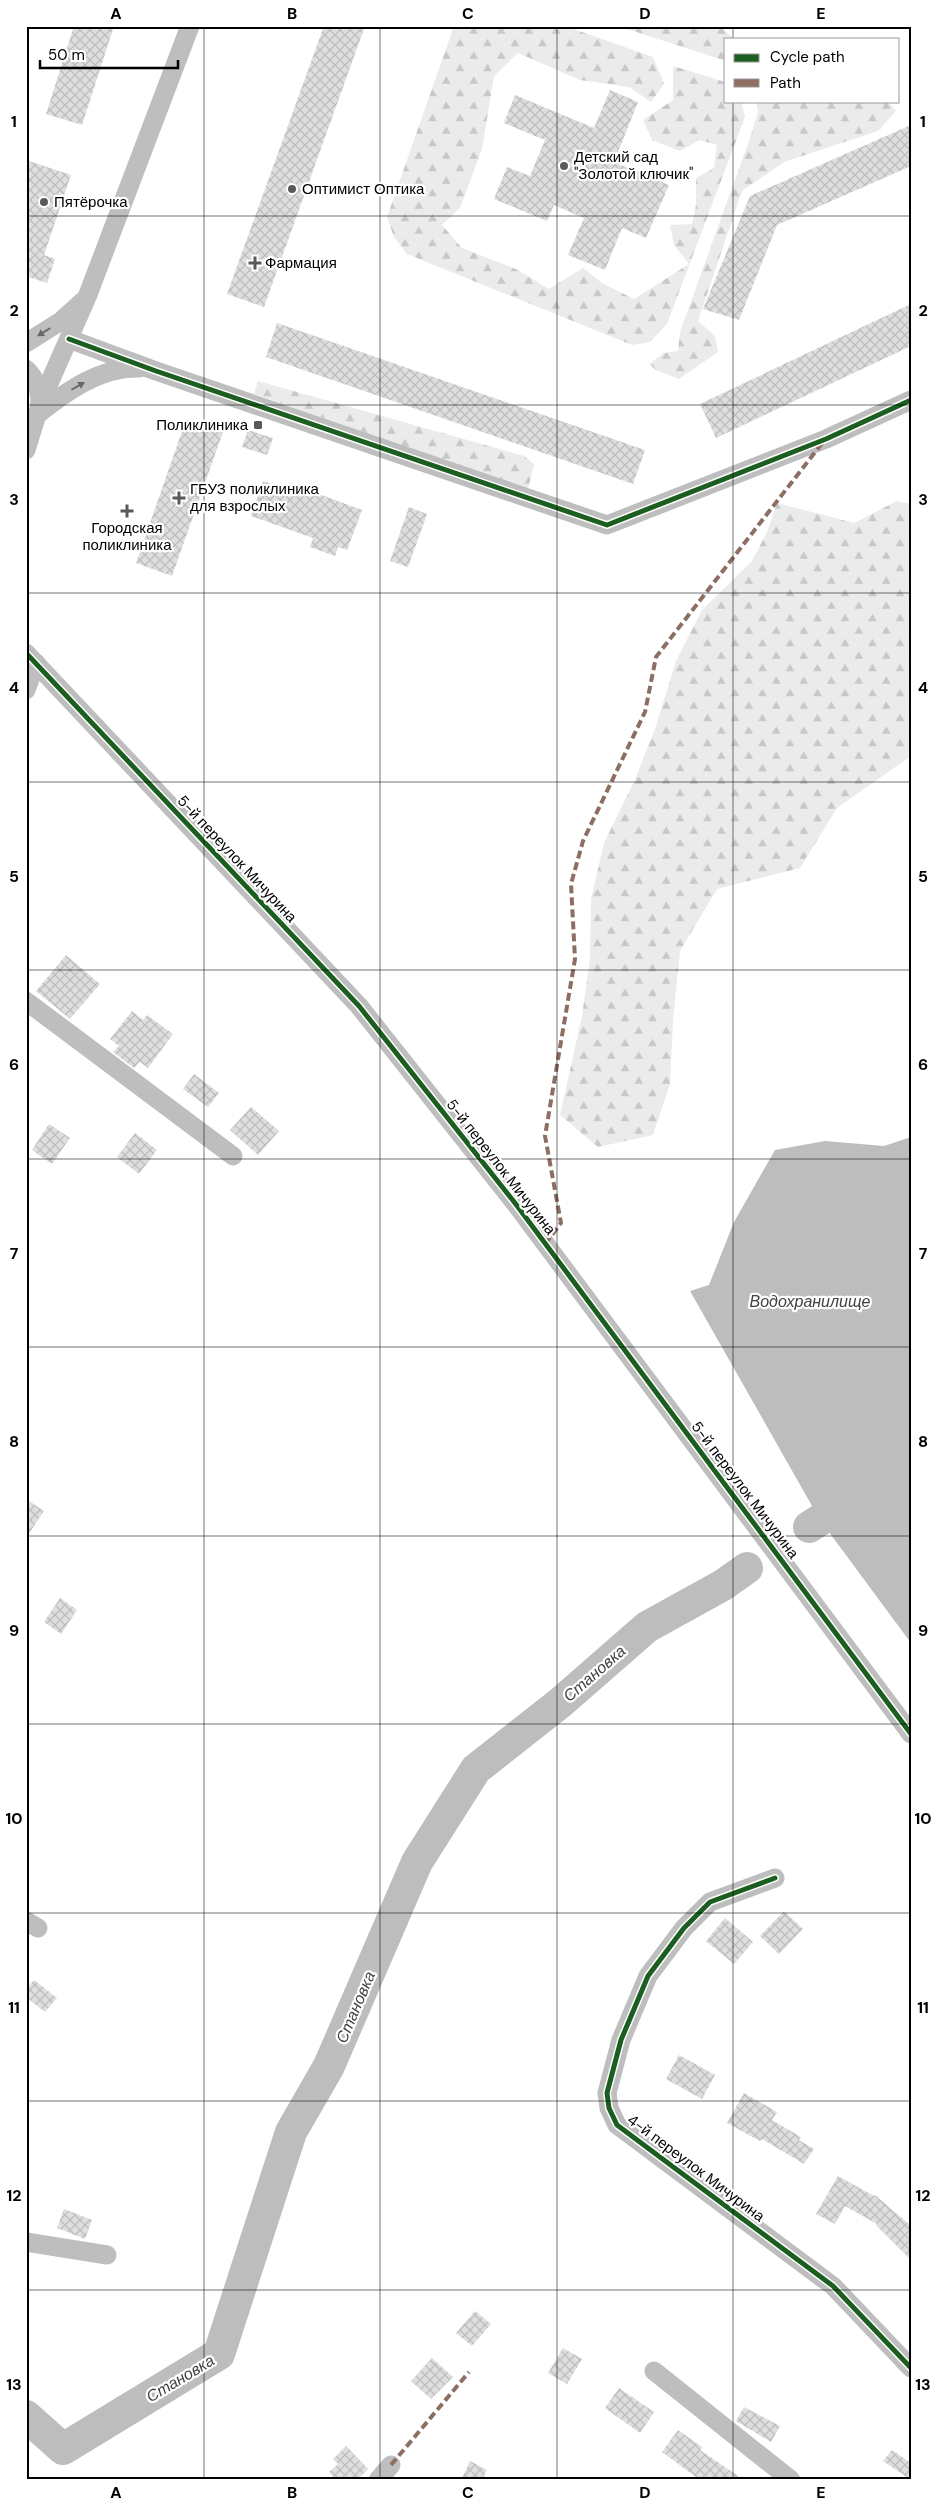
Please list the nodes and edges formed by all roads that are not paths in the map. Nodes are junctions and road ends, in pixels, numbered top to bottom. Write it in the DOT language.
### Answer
graph roads {
  1 [pos="190,26"];
  2 [pos="87,297"];
  3 [pos="69,339"];
  4 [pos="26,343"];
  5 [pos="26,369"];
  6 [pos="156,371"];
  7 [pos="911,400"];
  8 [pos="35,417"];
  9 [pos="26,450"];
  10 [pos="31,658"];
  11 [pos="26,690"];
  12 [pos="26,1001"];
  13 [pos="233,1156"];
  14 [pos="911,1734"];
  15 [pos="774,1878"];
  16 [pos="26,2242"];
  17 [pos="107,2255"];
  18 [pos="911,2368"];
  19 [pos="654,2371"];
  20 [pos="391,2465"];
  21 [pos="378,2480"];
  22 [pos="791,2480"];
  1 -- 2 [label="street"];
  2 -- 3 [label="street"];
  2 -- 4 [label="street, one-way"];
  3 -- 6 [label="street"];
  3 -- 8 [label="street"];
  5 -- 8 [label="street"];
  6 -- 7 [label="street"];
  8 -- 6 [label="street, one-way"];
  8 -- 9 [label="street"];
  10 -- 11 [label="street"];
  10 -- 14 [label="street, 5-й переулок Мичурина"];
  12 -- 13 [label="street"];
  15 -- 18 [label="street, 4-й переулок Мичурина"];
  16 -- 17 [label="street"];
  19 -- 22 [label="street"];
  20 -- 21 [label="street"];
}
